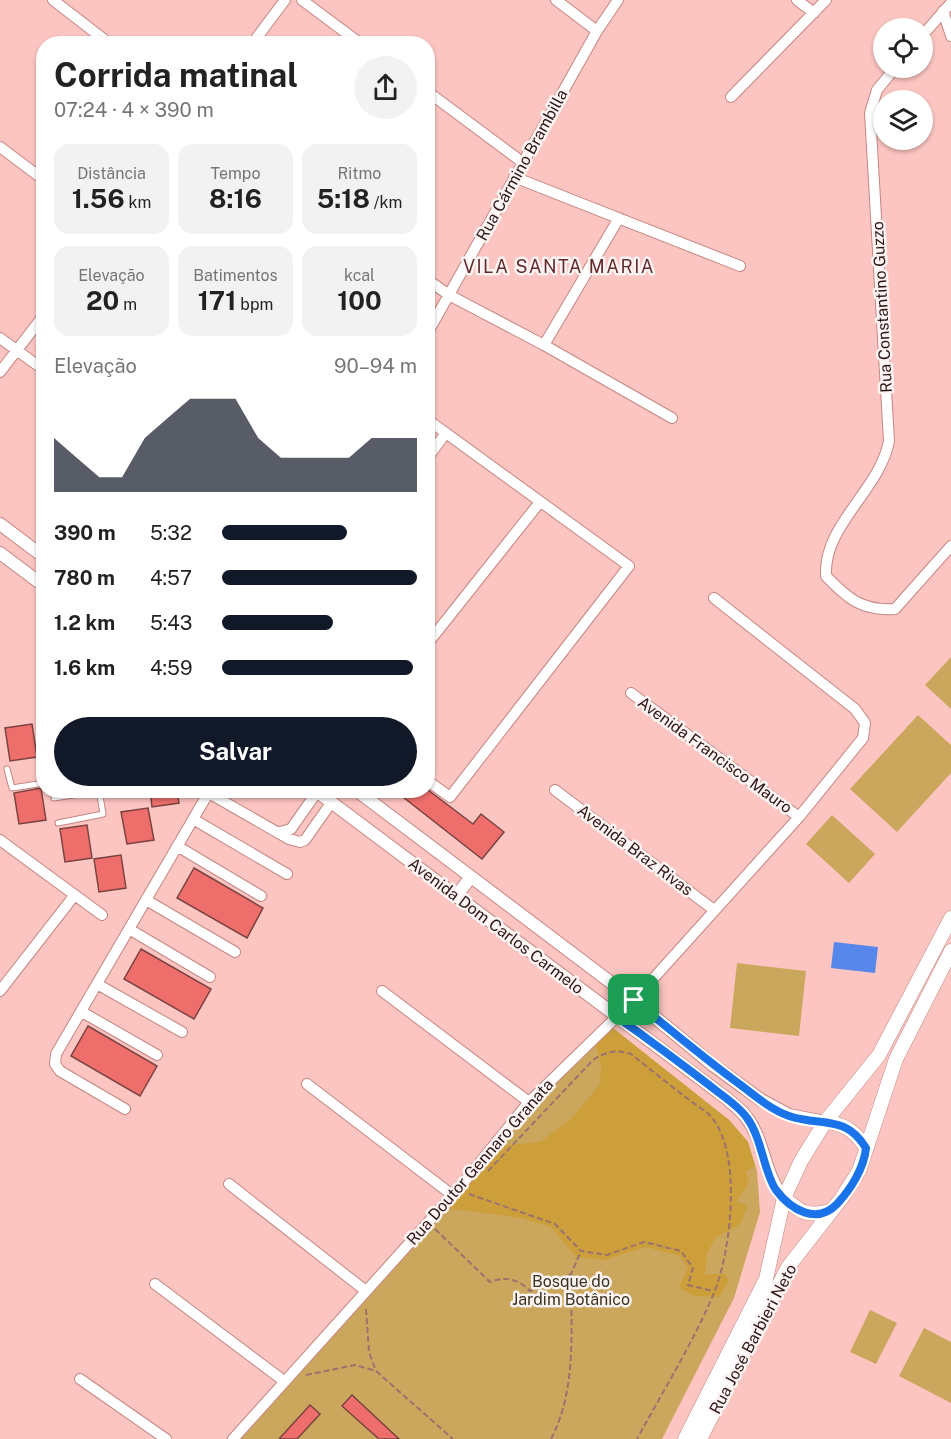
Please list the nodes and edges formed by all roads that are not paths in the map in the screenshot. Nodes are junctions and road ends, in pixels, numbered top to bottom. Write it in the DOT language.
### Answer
graph roads {
  1 [pos="54,0"];
  2 [pos="285,0"];
  3 [pos="302,0"];
  4 [pos="556,0"];
  5 [pos="618,0"];
  6 [pos="797,0"];
  7 [pos="826,0"];
  8 [pos="947,7"];
  9 [pos="814,13"];
  10 [pos="933,23"];
  11 [pos="597,31"];
  12 [pos="100,36"];
  13 [pos="258,36"];
  14 [pos="350,36"];
  15 [pos="951,36"];
  16 [pos="887,78"];
  17 [pos="435,97"];
  18 [pos="731,97"];
  19 [pos="0,147"];
  20 [pos="522,162"];
  21 [pos="36,174"];
  22 [pos="514,177"];
  23 [pos="619,218"];
  24 [pos="740,266"];
  25 [pos="435,285"];
  26 [pos="449,295"];
  27 [pos="435,320"];
  28 [pos="36,325"];
  29 [pos="0,338"];
  30 [pos="544,345"];
  31 [pos="16,350"];
  32 [pos="36,364"];
  33 [pos="0,372"];
  34 [pos="672,418"];
  35 [pos="435,425"];
  36 [pos="446,433"];
  37 [pos="435,447"];
  38 [pos="540,502"];
  39 [pos="0,524"];
  40 [pos="951,546"];
  41 [pos="36,551"];
  42 [pos="0,553"];
  43 [pos="36,580"];
  44 [pos="714,598"];
  45 [pos="435,634"];
  46 [pos="631,693"];
  47 [pos="7,769"];
  48 [pos="36,784"];
  49 [pos="435,786"];
  50 [pos="555,790"];
  51 [pos="100,798"];
  52 [pos="205,798"];
  53 [pos="217,798"];
  54 [pos="311,798"];
  55 [pos="325,798"];
  56 [pos="367,798"];
  57 [pos="331,803"];
  58 [pos="799,817"];
  59 [pos="193,819"];
  60 [pos="58,823"];
  61 [pos="280,832"];
  62 [pos="0,840"];
  63 [pos="177,846"];
  64 [pos="287,874"];
  65 [pos="471,877"];
  66 [pos="74,896"];
  67 [pos="456,896"];
  68 [pos="261,897"];
  69 [pos="146,900"];
  70 [pos="714,910"];
  71 [pos="102,915"];
  72 [pos="951,918"];
  73 [pos="129,928"];
  74 [pos="951,951"];
  75 [pos="234,952"];
  76 [pos="210,977"];
  77 [pos="97,984"];
  78 [pos="0,991"];
  79 [pos="382,991"];
  80 [pos="634,1000"];
  81 [pos="82,1012"];
  82 [pos="617,1017"];
  83 [pos="182,1032"];
  84 [pos="157,1055"];
  85 [pos="307,1084"];
  86 [pos="529,1102"];
  87 [pos="125,1109"];
  88 [pos="825,1122"];
  89 [pos="866,1148"];
  90 [pos="229,1184"];
  91 [pos="451,1194"];
  92 [pos="784,1198"];
  93 [pos="830,1211"];
  94 [pos="155,1284"];
  95 [pos="366,1291"];
  96 [pos="80,1379"];
  97 [pos="284,1381"];
  98 [pos="166,1439"];
  99 [pos="233,1439"];
  100 [pos="686,1439"];
  101 [pos="700,1439"];
  1 -- 12 [label="street"];
  2 -- 13 [label="street"];
  3 -- 14 [label="street"];
  4 -- 11 [label="street"];
  5 -- 11 [label="street, Rua Cármino Brambilla"];
  6 -- 9 [label="street"];
  7 -- 9 [label="street"];
  8 -- 10 [label="street"];
  8 -- 15 [label="street"];
  9 -- 18 [label="street"];
  11 -- 20 [label="street, Rua Cármino Brambilla"];
  16 -- 40 [label="street, Rua Constantino Guzzo"];
  17 -- 20 [label="street"];
  19 -- 21 [label="street"];
  20 -- 22 [label="street, Rua Cármino Brambilla"];
  22 -- 23 [label="street"];
  22 -- 26 [label="street, Rua Cármino Brambilla"];
  23 -- 24 [label="street"];
  23 -- 30 [label="street"];
  25 -- 26 [label="street"];
  26 -- 27 [label="street, Rua Cármino Brambilla"];
  26 -- 30 [label="street"];
  28 -- 31 [label="street"];
  29 -- 31 [label="street"];
  30 -- 34 [label="street"];
  31 -- 32 [label="street"];
  31 -- 33 [label="street"];
  35 -- 36 [label="street"];
  36 -- 37 [label="street"];
  36 -- 38 [label="street"];
  38 -- 45 [label="street"];
  38 -- 49 [label="street"];
  39 -- 41 [label="street"];
  42 -- 43 [label="street"];
  44 -- 58 [label="street, Rua Doutor Gennaro Granata"];
  46 -- 58 [label="street, Avenida Francisco Mauro"];
  47 -- 48 [label="lane"];
  50 -- 70 [label="street, Avenida Braz Rivas"];
  51 -- 60 [label="lane"];
  52 -- 59 [label="street"];
  53 -- 61 [label="street"];
  54 -- 61 [label="street"];
  55 -- 57 [label="street, Avenida Dom Carlos Carmelo"];
  56 -- 65 [label="street, Avenida Dom Carlos Carmelo"];
  57 -- 61 [label="street"];
  57 -- 67 [label="street, Avenida Dom Carlos Carmelo"];
  58 -- 70 [label="street, Rua Doutor Gennaro Granata"];
  59 -- 63 [label="street"];
  59 -- 64 [label="street"];
  62 -- 66 [label="street"];
  63 -- 68 [label="street"];
  63 -- 69 [label="street"];
  65 -- 67 [label="street"];
  65 -- 80 [label="street, Avenida Dom Carlos Carmelo"];
  66 -- 71 [label="street"];
  66 -- 78 [label="street"];
  67 -- 82 [label="street, Avenida Dom Carlos Carmelo"];
  69 -- 73 [label="street"];
  69 -- 75 [label="street"];
  70 -- 80 [label="street, Rua Doutor Gennaro Granata"];
  72 -- 88 [label="main road"];
  73 -- 76 [label="street"];
  73 -- 77 [label="street"];
  74 -- 89 [label="main road"];
  77 -- 81 [label="street"];
  77 -- 83 [label="street"];
  79 -- 86 [label="street"];
  80 -- 82 [label="street, Rua Doutor Gennaro Granata"];
  80 -- 88 [label="street, Avenida Dom Carlos Carmelo"];
  81 -- 84 [label="street"];
  81 -- 87 [label="street"];
  82 -- 86 [label="street, Rua Doutor Gennaro Granata"];
  82 -- 92 [label="street, Avenida Dom Carlos Carmelo"];
  85 -- 91 [label="street"];
  86 -- 91 [label="street, Rua Doutor Gennaro Granata"];
  88 -- 89 [label="main road"];
  88 -- 92 [label="main road, Rua José Barbieri Neto"];
  89 -- 93 [label="main road, Rua José Barbieri Neto"];
  90 -- 95 [label="street"];
  91 -- 95 [label="street, Rua Doutor Gennaro Granata"];
  92 -- 93 [label="main road"];
  92 -- 100 [label="main road, Rua José Barbieri Neto"];
  93 -- 101 [label="main road, Rua José Barbieri Neto"];
  94 -- 97 [label="street"];
  95 -- 97 [label="street, Rua Doutor Gennaro Granata"];
  96 -- 98 [label="street"];
  97 -- 99 [label="street, Rua Doutor Gennaro Granata"];
}
